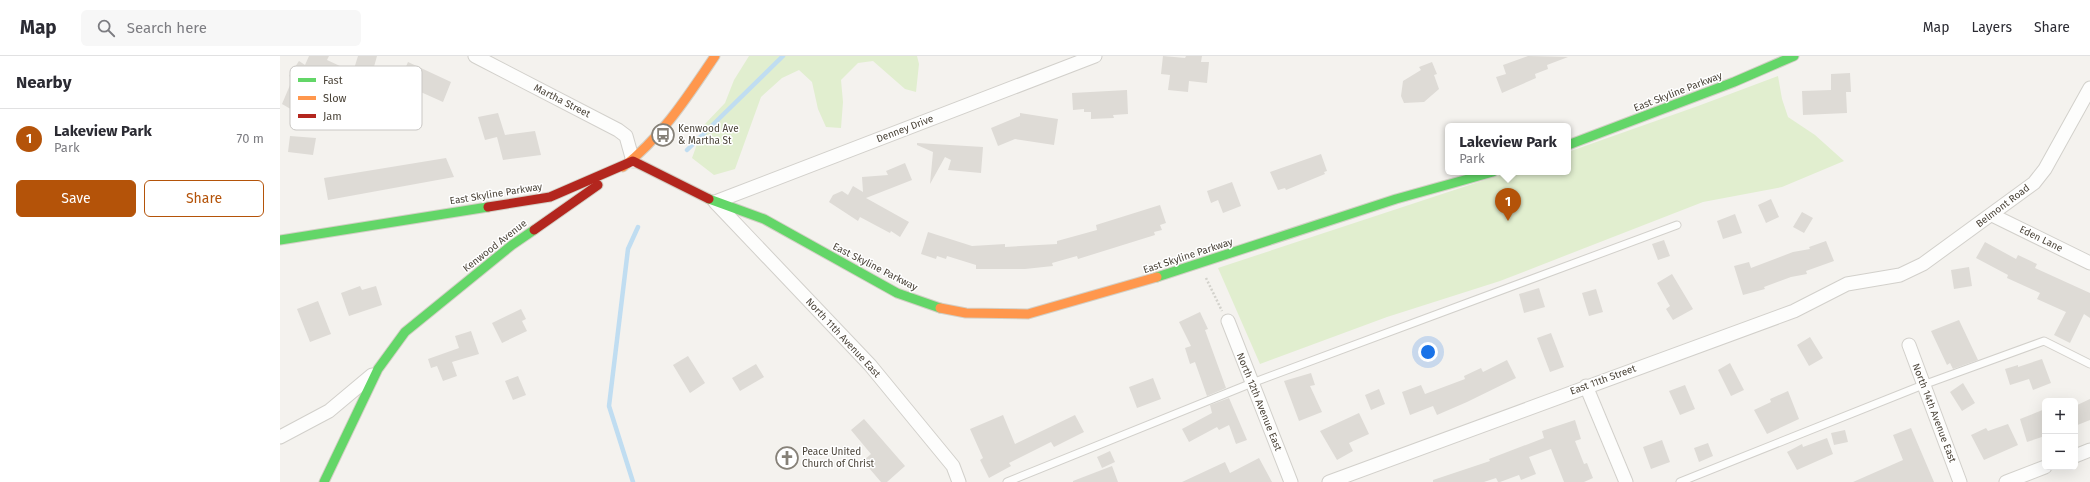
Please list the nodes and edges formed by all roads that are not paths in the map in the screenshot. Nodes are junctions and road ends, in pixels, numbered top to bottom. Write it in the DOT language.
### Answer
graph roads {
  1 [pos="475,56"];
  2 [pos="715,56"];
  3 [pos="1095,56"];
  4 [pos="1794,56"];
  5 [pos="2090,88"];
  6 [pos="1571,144"];
  7 [pos="633,161"];
  8 [pos="1482,175"];
  9 [pos="715,202"];
  10 [pos="1992,215"];
  11 [pos="1677,225"];
  12 [pos="280,240"];
  13 [pos="2090,263"];
  14 [pos="1876,279"];
  15 [pos="1228,321"];
  16 [pos="1909,345"];
  17 [pos="2090,364"];
  18 [pos="378,369"];
  19 [pos="1252,383"];
  20 [pos="1923,385"];
  21 [pos="1586,386"];
  22 [pos="280,437"];
  23 [pos="2090,450"];
  24 [pos="2078,455"];
  25 [pos="2042,468"];
  26 [pos="324,482"];
  27 [pos="959,482"];
  28 [pos="1007,482"];
  29 [pos="1291,482"];
  30 [pos="1329,482"];
  31 [pos="1626,482"];
  32 [pos="1680,482"];
  33 [pos="1960,482"];
  34 [pos="2006,482"];
  1 -- 7 [label="street, Martha Street"];
  2 -- 7 [label="street, Kenwood Avenue"];
  3 -- 9 [label="street, Denney Drive"];
  4 -- 6 [label="street, East Skyline Parkway"];
  5 -- 10 [label="street, Belmont Road"];
  7 -- 9 [label="street, East Skyline Parkway"];
  7 -- 12 [label="street, East Skyline Parkway"];
  7 -- 18 [label="street, Kenwood Avenue"];
  8 -- 9 [label="street, East Skyline Parkway"];
  9 -- 27 [label="street, North 11th Avenue East"];
  10 -- 13 [label="street, Eden Lane"];
  10 -- 14 [label="street, Belmont Road"];
  11 -- 19 [label="lane"];
  14 -- 21 [label="street, East 11th Street"];
  15 -- 19 [label="street, North 12th Avenue East"];
  16 -- 20 [label="street, North 14th Avenue East"];
  17 -- 20 [label="lane"];
  18 -- 22 [label="street"];
  18 -- 26 [label="street, Kenwood Avenue"];
  19 -- 28 [label="lane"];
  19 -- 29 [label="street, North 12th Avenue East"];
  20 -- 32 [label="lane"];
  20 -- 33 [label="street, North 14th Avenue East"];
  21 -- 30 [label="street, East 11th Street"];
  21 -- 31 [label="street"];
  23 -- 24 [label="street"];
  25 -- 34 [label="street"];
}
